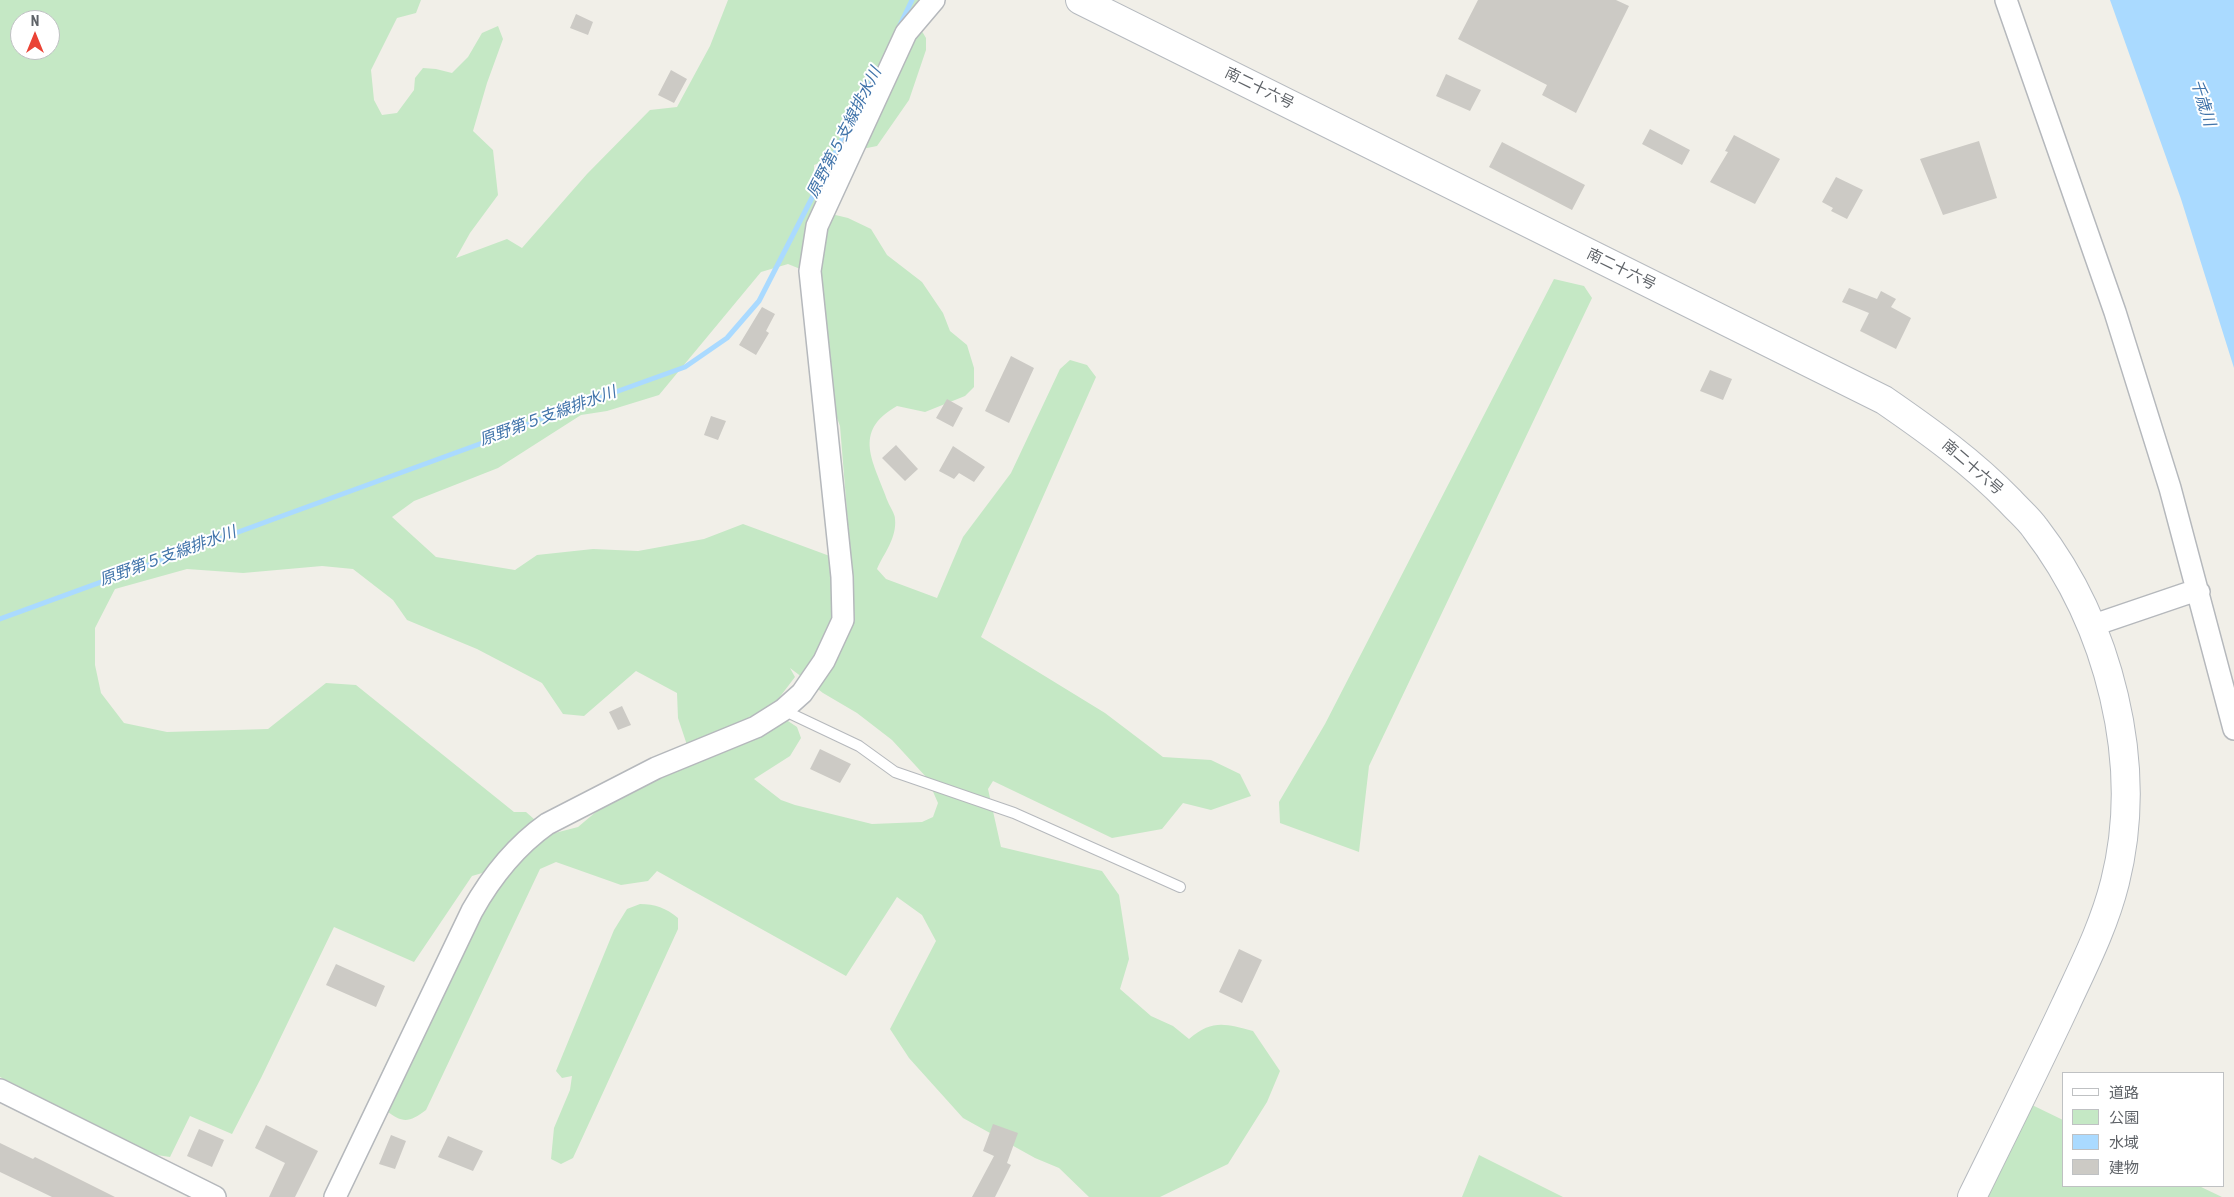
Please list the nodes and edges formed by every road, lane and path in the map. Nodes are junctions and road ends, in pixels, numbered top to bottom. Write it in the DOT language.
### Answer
graph roads {
  1 [pos="934,0"];
  2 [pos="1080,0"];
  3 [pos="2006,0"];
  4 [pos="2199,592"];
  5 [pos="2091,626"];
  6 [pos="783,710"];
  7 [pos="2234,729"];
  8 [pos="1180,887"];
  9 [pos="0,1090"];
  10 [pos="215,1197"];
  11 [pos="335,1197"];
  12 [pos="1972,1197"];
  1 -- 6 [label="street"];
  2 -- 5 [label="street, 南二十六号"];
  3 -- 4 [label="street"];
  4 -- 5 [label="street"];
  4 -- 7 [label="street"];
  5 -- 12 [label="street, 南二十六号"];
  6 -- 8 [label="lane"];
  6 -- 11 [label="street"];
  9 -- 10 [label="street"];
}
